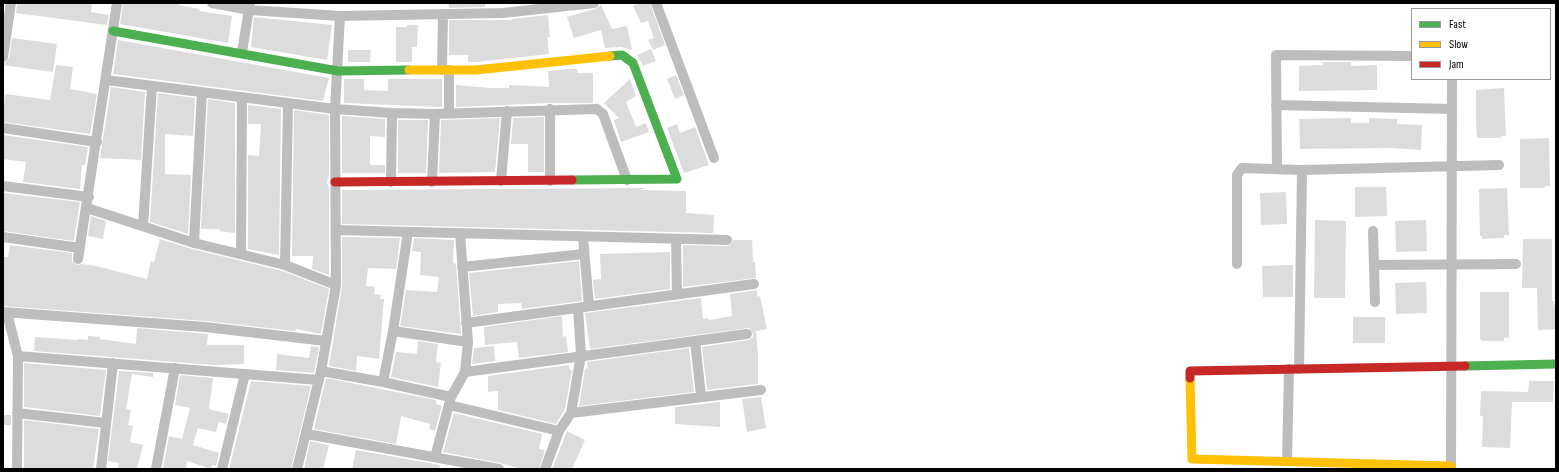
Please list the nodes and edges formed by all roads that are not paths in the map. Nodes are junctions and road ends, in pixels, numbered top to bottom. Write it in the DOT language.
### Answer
graph roads {
  1 [pos="11,3"];
  2 [pos="117,3"];
  3 [pos="212,3"];
  4 [pos="594,3"];
  5 [pos="656,3"];
  6 [pos="250,6"];
  7 [pos="443,14"];
  8 [pos="340,16"];
  9 [pos="6,21"];
  10 [pos="113,31"];
  11 [pos="242,52"];
  12 [pos="1411,56"];
  13 [pos="3,57"];
  14 [pos="446,70"];
  15 [pos="338,71"];
  16 [pos="106,80"];
  17 [pos="1452,80"];
  18 [pos="152,86"];
  19 [pos="202,92"];
  20 [pos="242,97"];
  21 [pos="288,103"];
  22 [pos="1276,105"];
  23 [pos="335,109"];
  24 [pos="550,109"];
  25 [pos="1452,109"];
  26 [pos="507,111"];
  27 [pos="392,113"];
  28 [pos="449,113"];
  29 [pos="435,114"];
  30 [pos="3,128"];
  31 [pos="97,142"];
  32 [pos="714,158"];
  33 [pos="1499,165"];
  34 [pos="1452,166"];
  35 [pos="1278,169"];
  36 [pos="1302,170"];
  37 [pos="627,180"];
  38 [pos="501,181"];
  39 [pos="550,181"];
  40 [pos="335,182"];
  41 [pos="391,182"];
  42 [pos="432,182"];
  43 [pos="3,186"];
  44 [pos="89,197"];
  45 [pos="87,208"];
  46 [pos="143,226"];
  47 [pos="336,230"];
  48 [pos="1373,231"];
  49 [pos="408,232"];
  50 [pos="460,233"];
  51 [pos="3,237"];
  52 [pos="583,237"];
  53 [pos="676,240"];
  54 [pos="727,240"];
  55 [pos="194,243"];
  56 [pos="80,248"];
  57 [pos="241,254"];
  58 [pos="584,254"];
  59 [pos="78,259"];
  60 [pos="1238,264"];
  61 [pos="1516,264"];
  62 [pos="285,265"];
  63 [pos="1374,265"];
  64 [pos="1452,265"];
  65 [pos="462,267"];
  66 [pos="754,284"];
  67 [pos="336,285"];
  68 [pos="677,294"];
  69 [pos="1375,302"];
  70 [pos="583,307"];
  71 [pos="5,312"];
  72 [pos="466,323"];
  73 [pos="393,331"];
  74 [pos="747,334"];
  75 [pos="326,341"];
  76 [pos="695,341"];
  77 [pos="468,342"];
  78 [pos="581,355"];
  79 [pos="18,356"];
  80 [pos="113,363"];
  81 [pos="1556,364"];
  82 [pos="1451,366"];
  83 [pos="175,368"];
  84 [pos="1289,369"];
  85 [pos="1299,369"];
  86 [pos="465,372"];
  87 [pos="245,374"];
  88 [pos="320,375"];
  89 [pos="383,382"];
  90 [pos="761,390"];
  91 [pos="701,396"];
  92 [pos="450,401"];
  93 [pos="18,413"];
  94 [pos="571,413"];
  95 [pos="106,423"];
  96 [pos="559,431"];
  97 [pos="307,434"];
  98 [pos="435,457"];
  99 [pos="1287,461"];
  100 [pos="1334,466"];
  101 [pos="1451,467"];
  102 [pos="17,469"];
  103 [pos="101,469"];
  104 [pos="156,469"];
  105 [pos="222,469"];
  106 [pos="297,469"];
  107 [pos="500,469"];
  108 [pos="545,469"];
  1 -- 9 [label="street"];
  2 -- 10 [label="street"];
  3 -- 6 [label="street"];
  4 -- 7 [label="street"];
  5 -- 32 [label="street"];
  6 -- 8 [label="street"];
  6 -- 11 [label="street"];
  7 -- 8 [label="street"];
  7 -- 14 [label="street"];
  8 -- 15 [label="street"];
  9 -- 13 [label="street"];
  10 -- 11 [label="street"];
  10 -- 16 [label="street"];
  11 -- 15 [label="street"];
  12 -- 22 [label="street"];
  14 -- 15 [label="street"];
  14 -- 28 [label="street"];
  14 -- 37 [label="street"];
  15 -- 23 [label="street"];
  16 -- 18 [label="street"];
  16 -- 31 [label="street"];
  17 -- 25 [label="street"];
  18 -- 19 [label="street"];
  18 -- 46 [label="street"];
  19 -- 20 [label="street"];
  19 -- 55 [label="street"];
  20 -- 21 [label="street"];
  20 -- 57 [label="street"];
  21 -- 23 [label="street"];
  21 -- 62 [label="street"];
  22 -- 25 [label="street"];
  22 -- 35 [label="street"];
  23 -- 27 [label="street"];
  23 -- 40 [label="street"];
  24 -- 26 [label="street"];
  24 -- 37 [label="street"];
  24 -- 39 [label="street"];
  25 -- 34 [label="street"];
  26 -- 28 [label="street"];
  26 -- 38 [label="street"];
  27 -- 29 [label="street"];
  27 -- 41 [label="street"];
  28 -- 29 [label="street"];
  29 -- 42 [label="street"];
  30 -- 31 [label="street"];
  31 -- 44 [label="street"];
  33 -- 34 [label="street"];
  34 -- 36 [label="street"];
  34 -- 64 [label="street"];
  35 -- 36 [label="street"];
  35 -- 60 [label="street"];
  36 -- 85 [label="street"];
  37 -- 39 [label="street"];
  38 -- 39 [label="street"];
  38 -- 42 [label="street"];
  40 -- 41 [label="street"];
  40 -- 47 [label="street"];
  41 -- 42 [label="street"];
  43 -- 44 [label="street"];
  44 -- 45 [label="street"];
  45 -- 46 [label="street"];
  45 -- 56 [label="street"];
  46 -- 55 [label="street"];
  47 -- 49 [label="street"];
  47 -- 67 [label="street"];
  48 -- 63 [label="street"];
  49 -- 50 [label="street"];
  49 -- 73 [label="street"];
  50 -- 52 [label="street"];
  50 -- 65 [label="street"];
  51 -- 56 [label="street"];
  52 -- 53 [label="street"];
  52 -- 58 [label="street"];
  53 -- 54 [label="street"];
  53 -- 68 [label="street"];
  55 -- 57 [label="street"];
  56 -- 59 [label="street"];
  57 -- 62 [label="street"];
  58 -- 65 [label="street"];
  58 -- 70 [label="street"];
  61 -- 64 [label="street"];
  62 -- 67 [label="street"];
  63 -- 64 [label="street"];
  63 -- 69 [label="street"];
  64 -- 82 [label="street"];
  65 -- 72 [label="street"];
  66 -- 68 [label="street"];
  67 -- 75 [label="street"];
  68 -- 70 [label="street"];
  70 -- 72 [label="street"];
  70 -- 78 [label="street"];
  71 -- 75 [label="street"];
  71 -- 79 [label="street"];
  72 -- 77 [label="street"];
  73 -- 77 [label="street"];
  73 -- 89 [label="street"];
  74 -- 76 [label="street"];
  75 -- 88 [label="street"];
  76 -- 78 [label="street"];
  76 -- 91 [label="street"];
  77 -- 86 [label="street"];
  78 -- 86 [label="street"];
  78 -- 94 [label="street"];
  79 -- 80 [label="street"];
  79 -- 93 [label="street"];
  80 -- 83 [label="street"];
  80 -- 95 [label="street"];
  81 -- 82 [label="street"];
  82 -- 85 [label="street"];
  82 -- 101 [label="street"];
  83 -- 87 [label="street"];
  83 -- 104 [label="street"];
  84 -- 85 [label="street"];
  84 -- 99 [label="street"];
  84 -- 99 [label="street"];
  86 -- 92 [label="street"];
  87 -- 88 [label="street"];
  87 -- 105 [label="street"];
  88 -- 89 [label="street"];
  88 -- 97 [label="street"];
  89 -- 92 [label="street"];
  90 -- 91 [label="street"];
  91 -- 94 [label="street"];
  92 -- 96 [label="street"];
  92 -- 98 [label="street"];
  93 -- 95 [label="street"];
  93 -- 102 [label="street"];
  94 -- 96 [label="street"];
  95 -- 103 [label="street"];
  96 -- 108 [label="street"];
  97 -- 98 [label="street"];
  97 -- 106 [label="street"];
  98 -- 107 [label="street"];
  99 -- 100 [label="street"];
  100 -- 101 [label="street"];
}
